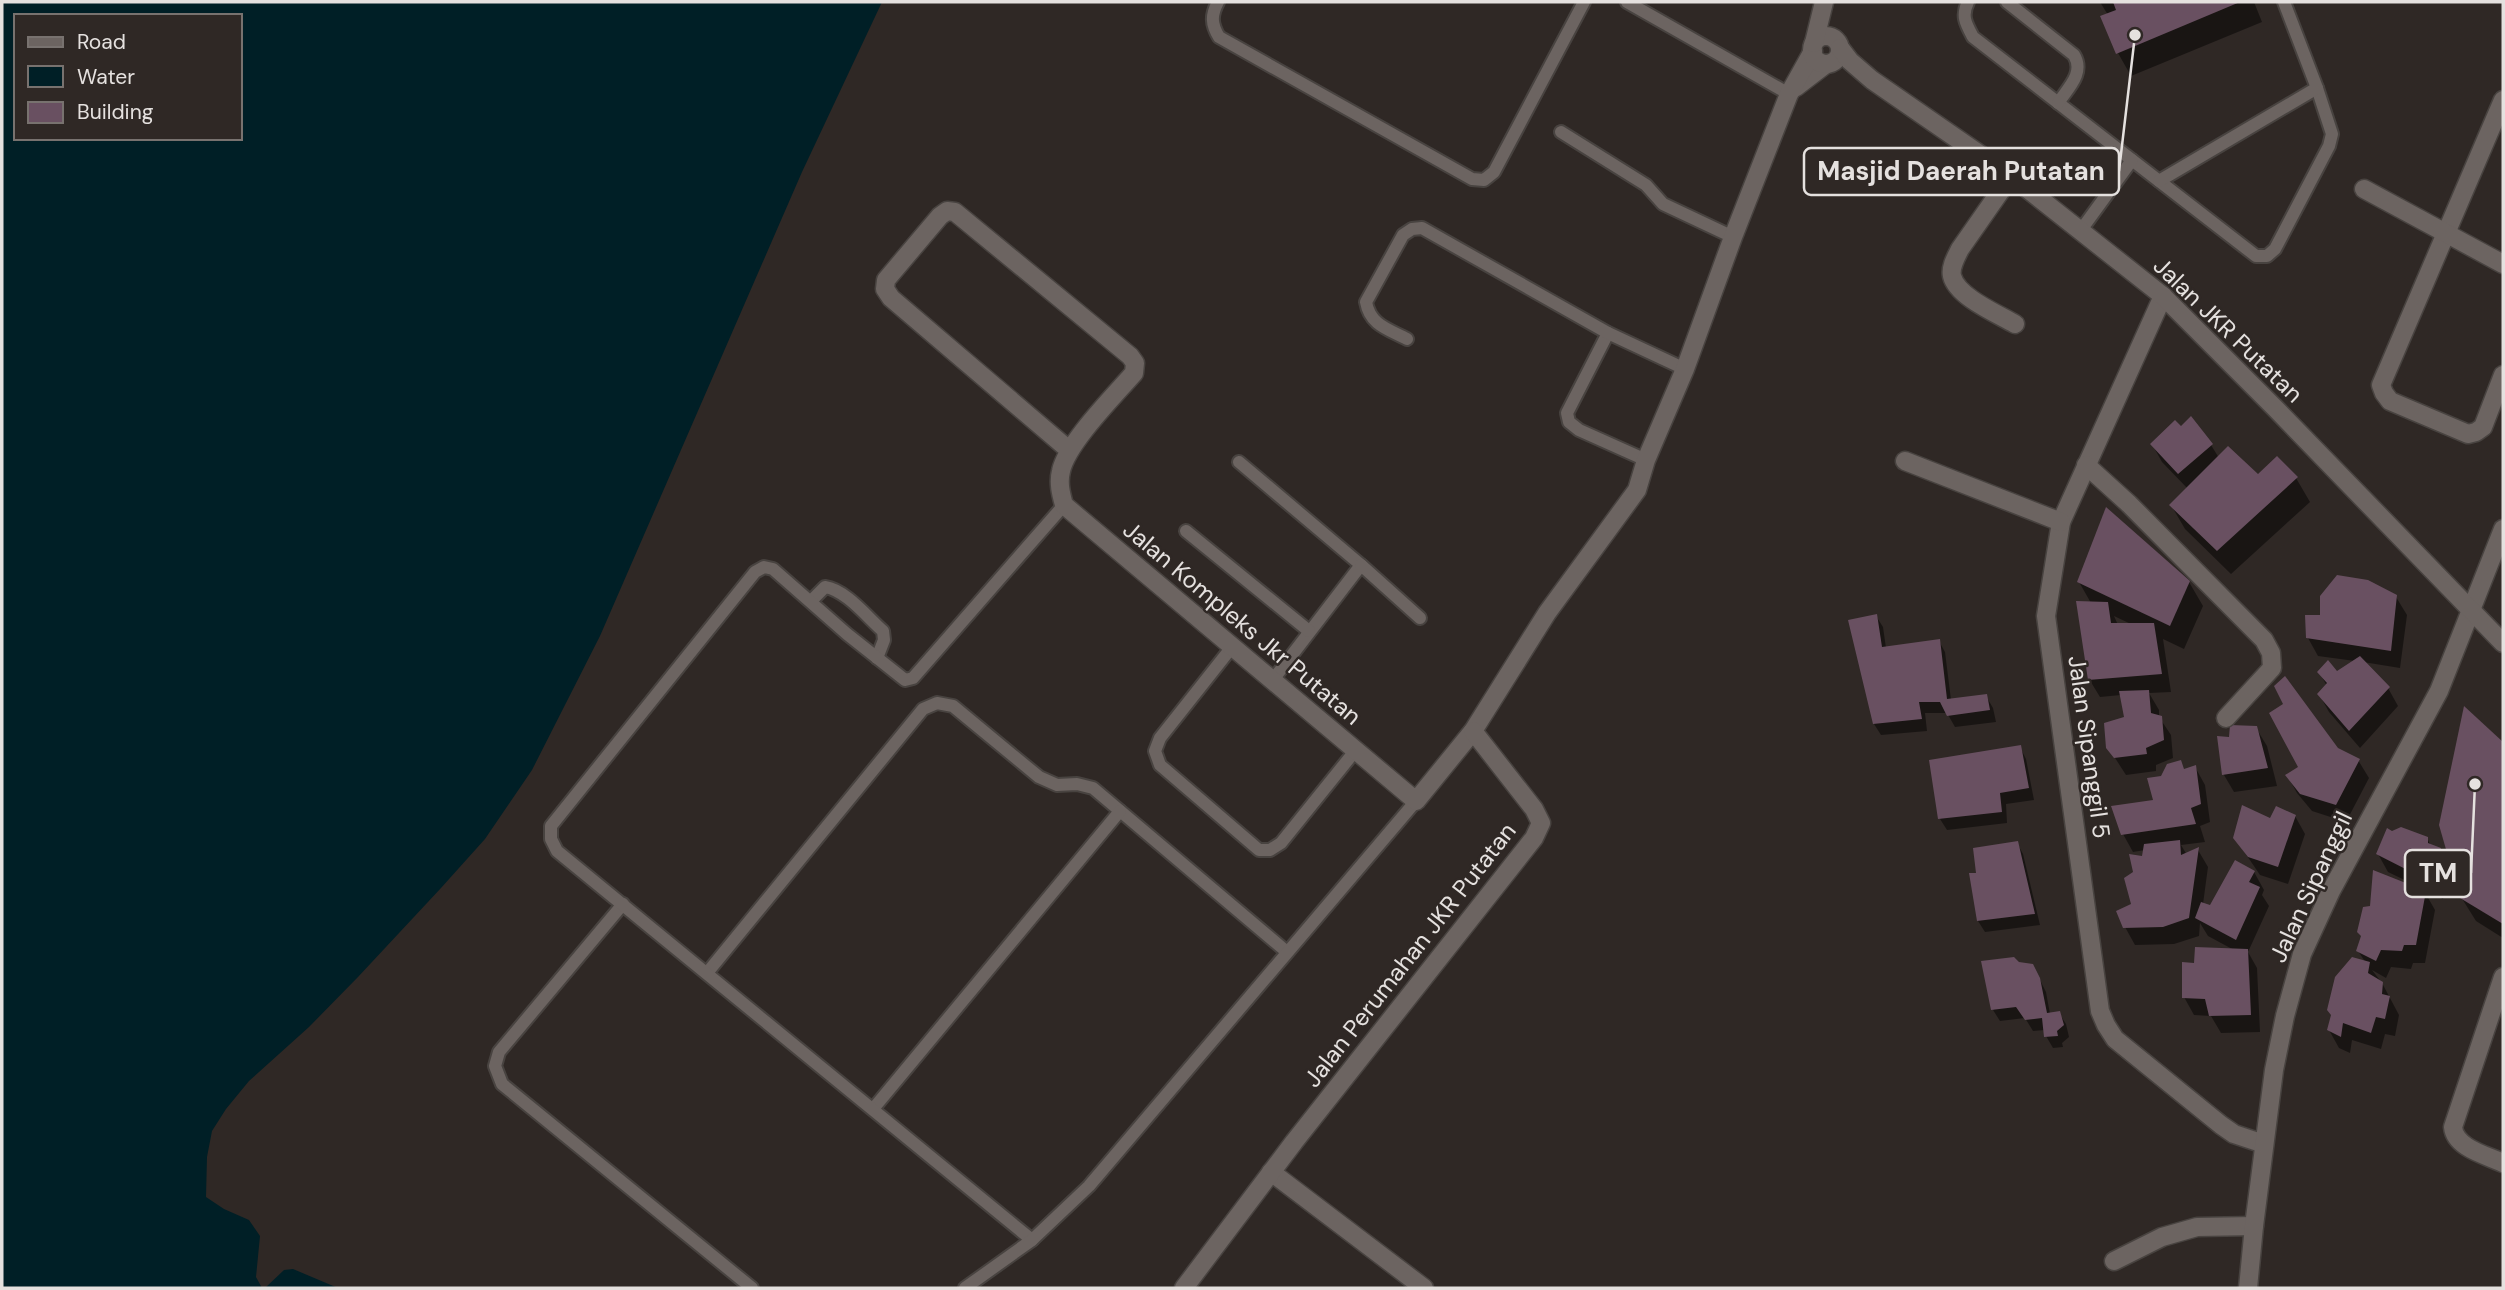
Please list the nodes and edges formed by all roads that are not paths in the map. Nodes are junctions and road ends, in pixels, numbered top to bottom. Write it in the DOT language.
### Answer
graph roads {
  1 [pos="1218,2"];
  2 [pos="1584,2"];
  3 [pos="1627,2"];
  4 [pos="1824,2"];
  5 [pos="1830,2"];
  6 [pos="1968,2"];
  7 [pos="2007,2"];
  8 [pos="2284,2"];
  9 [pos="1813,47"];
  10 [pos="1832,53"];
  11 [pos="2317,88"];
  12 [pos="1789,94"];
  13 [pos="2503,100"];
  14 [pos="2058,103"];
  15 [pos="1561,132"];
  16 [pos="2132,160"];
  17 [pos="2011,176"];
  18 [pos="2159,181"];
  19 [pos="2364,189"];
  20 [pos="2081,230"];
  21 [pos="2446,232"];
  22 [pos="1733,237"];
  23 [pos="2503,264"];
  24 [pos="2164,296"];
  25 [pos="2015,324"];
  26 [pos="1608,333"];
  27 [pos="1407,339"];
  28 [pos="1685,369"];
  29 [pos="2503,375"];
  30 [pos="1069,450"];
  31 [pos="1646,460"];
  32 [pos="1906,461"];
  33 [pos="1239,462"];
  34 [pos="2086,465"];
  35 [pos="1064,505"];
  36 [pos="2061,522"];
  37 [pos="2503,529"];
  38 [pos="1186,531"];
  39 [pos="1360,565"];
  40 [pos="811,601"];
  41 [pos="2470,609"];
  42 [pos="1420,618"];
  43 [pos="1309,631"];
  44 [pos="2503,643"];
  45 [pos="1232,647"];
  46 [pos="877,658"];
  47 [pos="1272,681"];
  48 [pos="2227,718"];
  49 [pos="1474,731"];
  50 [pos="1355,751"];
  51 [pos="1416,800"];
  52 [pos="1120,811"];
  53 [pos="623,904"];
  54 [pos="1287,953"];
  55 [pos="707,973"];
  56 [pos="2503,977"];
  57 [pos="873,1109"];
  58 [pos="2264,1144"];
  59 [pos="2503,1163"];
  60 [pos="1271,1172"];
  61 [pos="2253,1226"];
  62 [pos="1032,1240"];
  63 [pos="2114,1261"];
  64 [pos="752,1288"];
  65 [pos="965,1288"];
  66 [pos="1184,1288"];
  67 [pos="1424,1288"];
  68 [pos="2248,1288"];
  1 -- 2 [label="lane"];
  3 -- 12 [label="lane"];
  4 -- 9 [label="street"];
  5 -- 10 [label="street"];
  6 -- 14 [label="lane"];
  7 -- 14 [label="lane"];
  8 -- 11 [label="lane"];
  9 -- 10 [label="street, Jalan JKR Putatan"];
  9 -- 12 [label="street"];
  10 -- 12 [label="street"];
  10 -- 17 [label="street, Jalan JKR Putatan"];
  11 -- 18 [label="lane"];
  11 -- 18 [label="lane"];
  12 -- 22 [label="street"];
  13 -- 21 [label="street"];
  14 -- 16 [label="lane"];
  15 -- 22 [label="lane"];
  16 -- 18 [label="lane"];
  16 -- 20 [label="lane"];
  17 -- 20 [label="street, Jalan JKR Putatan"];
  17 -- 25 [label="street"];
  19 -- 21 [label="street"];
  20 -- 24 [label="street, Jalan JKR Putatan"];
  21 -- 23 [label="street"];
  21 -- 29 [label="street"];
  22 -- 28 [label="street"];
  24 -- 34 [label="street, Jalan Sipanggil 5"];
  24 -- 41 [label="street, Jalan JKR Putatan"];
  26 -- 27 [label="lane"];
  26 -- 28 [label="lane"];
  26 -- 31 [label="lane"];
  28 -- 31 [label="street"];
  30 -- 30 [label="street"];
  30 -- 35 [label="street"];
  31 -- 49 [label="street"];
  32 -- 36 [label="street"];
  33 -- 39 [label="lane"];
  34 -- 36 [label="street, Jalan Sipanggil 5"];
  34 -- 48 [label="street"];
  35 -- 45 [label="street, Jalan Kompleks Jkr Putatan"];
  35 -- 46 [label="lane"];
  36 -- 58 [label="street, Jalan Sipanggil 5"];
  37 -- 41 [label="street, Jalan Sipanggil"];
  38 -- 43 [label="lane"];
  39 -- 42 [label="lane"];
  39 -- 43 [label="lane"];
  40 -- 46 [label="lane"];
  40 -- 46 [label="lane"];
  40 -- 53 [label="lane"];
  41 -- 44 [label="street, Jalan JKR Putatan"];
  41 -- 58 [label="street, Jalan Sipanggil"];
  43 -- 47 [label="lane"];
  45 -- 47 [label="street, Jalan Kompleks Jkr Putatan"];
  45 -- 50 [label="lane"];
  47 -- 50 [label="street, Jalan Kompleks Jkr Putatan"];
  49 -- 51 [label="street"];
  49 -- 60 [label="street, Jalan Perumahan JKR Putatan"];
  50 -- 51 [label="street, Jalan Kompleks Jkr Putatan"];
  51 -- 54 [label="lane"];
  52 -- 54 [label="lane"];
  52 -- 55 [label="lane"];
  52 -- 57 [label="lane"];
  53 -- 55 [label="lane"];
  53 -- 64 [label="lane"];
  54 -- 62 [label="lane"];
  55 -- 57 [label="lane"];
  56 -- 59 [label="street"];
  57 -- 62 [label="lane"];
  58 -- 61 [label="street, Jalan Sipanggil"];
  60 -- 66 [label="street, Jalan Perumahan JKR Putatan"];
  60 -- 67 [label="street"];
  61 -- 63 [label="street"];
  61 -- 68 [label="street, Jalan Sipanggil"];
  62 -- 65 [label="lane"];
}
